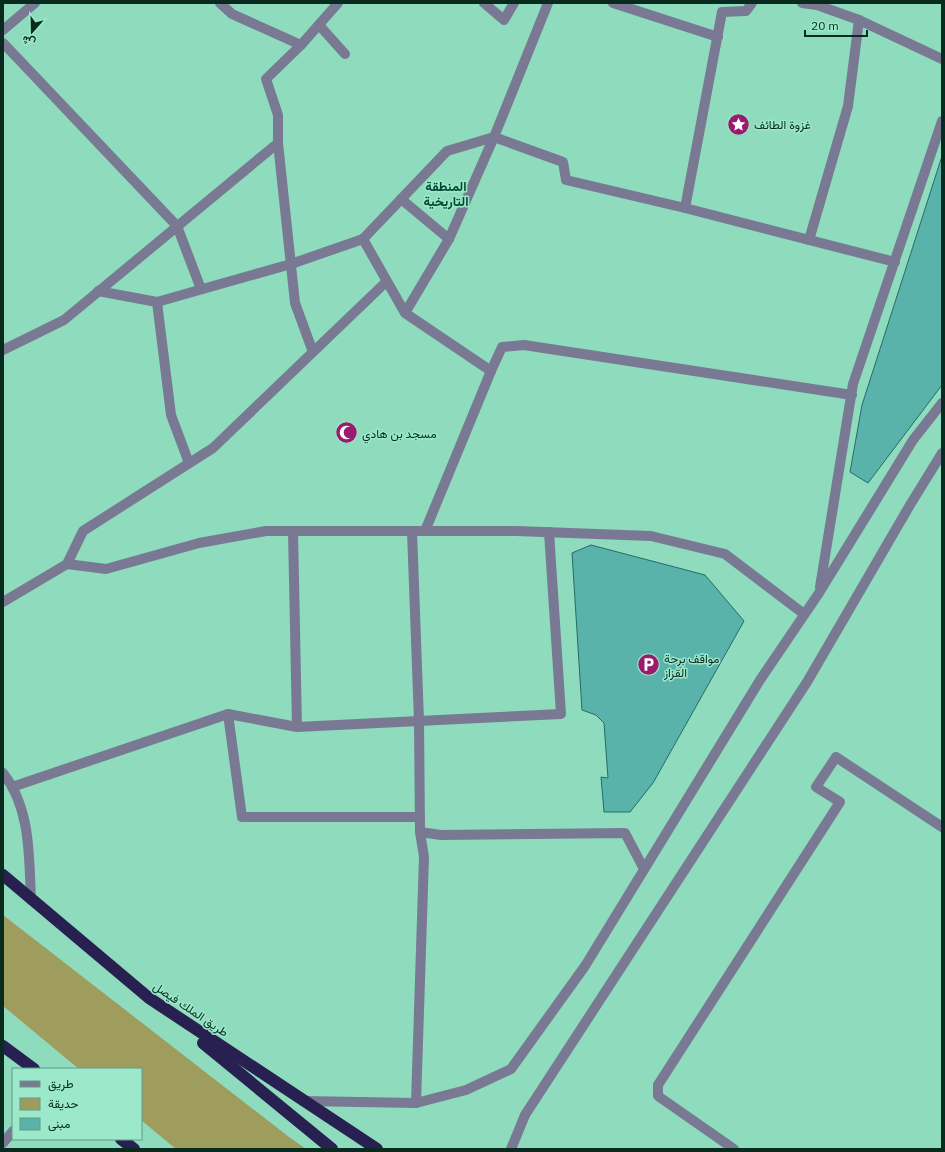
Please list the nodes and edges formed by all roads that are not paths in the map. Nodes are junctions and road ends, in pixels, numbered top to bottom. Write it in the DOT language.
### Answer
graph roads {
  1 [pos="35,3"];
  2 [pos="220,3"];
  3 [pos="338,3"];
  4 [pos="484,3"];
  5 [pos="514,3"];
  6 [pos="548,3"];
  7 [pos="613,3"];
  8 [pos="752,3"];
  9 [pos="802,3"];
  10 [pos="817,4"];
  11 [pos="859,20"];
  12 [pos="319,25"];
  13 [pos="3,30"];
  14 [pos="718,37"];
  15 [pos="3,43"];
  16 [pos="301,45"];
  17 [pos="345,54"];
  18 [pos="942,59"];
  19 [pos="942,121"];
  20 [pos="494,137"];
  21 [pos="278,143"];
  22 [pos="401,199"];
  23 [pos="685,208"];
  24 [pos="177,226"];
  25 [pos="363,239"];
  26 [pos="449,239"];
  27 [pos="809,240"];
  28 [pos="895,262"];
  29 [pos="291,264"];
  30 [pos="386,282"];
  31 [pos="202,289"];
  32 [pos="98,291"];
  33 [pos="157,302"];
  34 [pos="405,314"];
  35 [pos="3,350"];
  36 [pos="313,352"];
  37 [pos="491,371"];
  38 [pos="852,395"];
  39 [pos="942,403"];
  40 [pos="942,453"];
  41 [pos="189,463"];
  42 [pos="293,531"];
  43 [pos="412,531"];
  44 [pos="425,531"];
  45 [pos="549,532"];
  46 [pos="68,564"];
  47 [pos="819,593"];
  48 [pos="3,602"];
  49 [pos="804,614"];
  50 [pos="228,714"];
  51 [pos="419,721"];
  52 [pos="297,726"];
  53 [pos="3,773"];
  54 [pos="12,787"];
  55 [pos="420,817"];
  56 [pos="942,827"];
  57 [pos="420,832"];
  58 [pos="644,869"];
  59 [pos="3,875"];
  60 [pos="31,900"];
  61 [pos="149,998"];
  62 [pos="3,1046"];
  63 [pos="33,1068"];
  64 [pos="303,1102"];
  65 [pos="416,1103"];
  66 [pos="12,1131"];
  67 [pos="122,1140"];
  68 [pos="3,1143"];
  69 [pos="134,1149"];
  70 [pos="332,1149"];
  71 [pos="377,1149"];
  72 [pos="511,1149"];
  73 [pos="734,1149"];
  1 -- 13 [label="street"];
  2 -- 16 [label="street"];
  3 -- 12 [label="street"];
  4 -- 5 [label="street"];
  6 -- 20 [label="street"];
  7 -- 14 [label="street"];
  8 -- 14 [label="street"];
  9 -- 10 [label="street"];
  10 -- 11 [label="street"];
  11 -- 18 [label="street"];
  11 -- 27 [label="street"];
  12 -- 16 [label="street"];
  12 -- 17 [label="street"];
  14 -- 23 [label="street"];
  15 -- 24 [label="street"];
  16 -- 21 [label="street"];
  19 -- 28 [label="street"];
  20 -- 22 [label="street"];
  20 -- 23 [label="street"];
  20 -- 26 [label="street"];
  21 -- 24 [label="street"];
  21 -- 29 [label="street"];
  22 -- 25 [label="street"];
  22 -- 26 [label="street"];
  23 -- 27 [label="street"];
  24 -- 31 [label="street"];
  24 -- 32 [label="street"];
  25 -- 29 [label="street"];
  25 -- 30 [label="street"];
  26 -- 34 [label="street"];
  27 -- 28 [label="street"];
  28 -- 38 [label="street"];
  29 -- 31 [label="street"];
  29 -- 36 [label="street"];
  30 -- 34 [label="street"];
  30 -- 36 [label="street"];
  31 -- 33 [label="street"];
  32 -- 33 [label="street"];
  32 -- 35 [label="street"];
  33 -- 41 [label="street"];
  34 -- 37 [label="street"];
  36 -- 41 [label="street"];
  37 -- 38 [label="street"];
  37 -- 44 [label="street"];
  38 -- 47 [label="street"];
  39 -- 47 [label="street"];
  40 -- 72 [label="street"];
  41 -- 46 [label="street"];
  42 -- 43 [label="street"];
  42 -- 46 [label="street"];
  42 -- 52 [label="street"];
  43 -- 44 [label="street"];
  43 -- 51 [label="street"];
  44 -- 45 [label="street"];
  45 -- 49 [label="street"];
  45 -- 51 [label="street"];
  46 -- 48 [label="street"];
  47 -- 49 [label="street"];
  49 -- 58 [label="street"];
  50 -- 52 [label="street"];
  50 -- 54 [label="street"];
  50 -- 55 [label="street"];
  51 -- 52 [label="street"];
  51 -- 55 [label="street"];
  53 -- 54 [label="street"];
  54 -- 60 [label="street"];
  55 -- 57 [label="street"];
  56 -- 73 [label="street"];
  57 -- 58 [label="street"];
  57 -- 65 [label="street"];
  58 -- 65 [label="street"];
  59 -- 60 [label="highway, طريق الملك فيصل"];
  60 -- 61 [label="highway, طريق الملك فيصل"];
  61 -- 64 [label="highway, طريق الملك فيصل"];
  61 -- 70 [label="highway"];
  62 -- 63 [label="highway"];
  64 -- 65 [label="street"];
  64 -- 71 [label="highway, طريق الملك فيصل"];
  66 -- 68 [label="street"];
  67 -- 69 [label="highway"];
}
